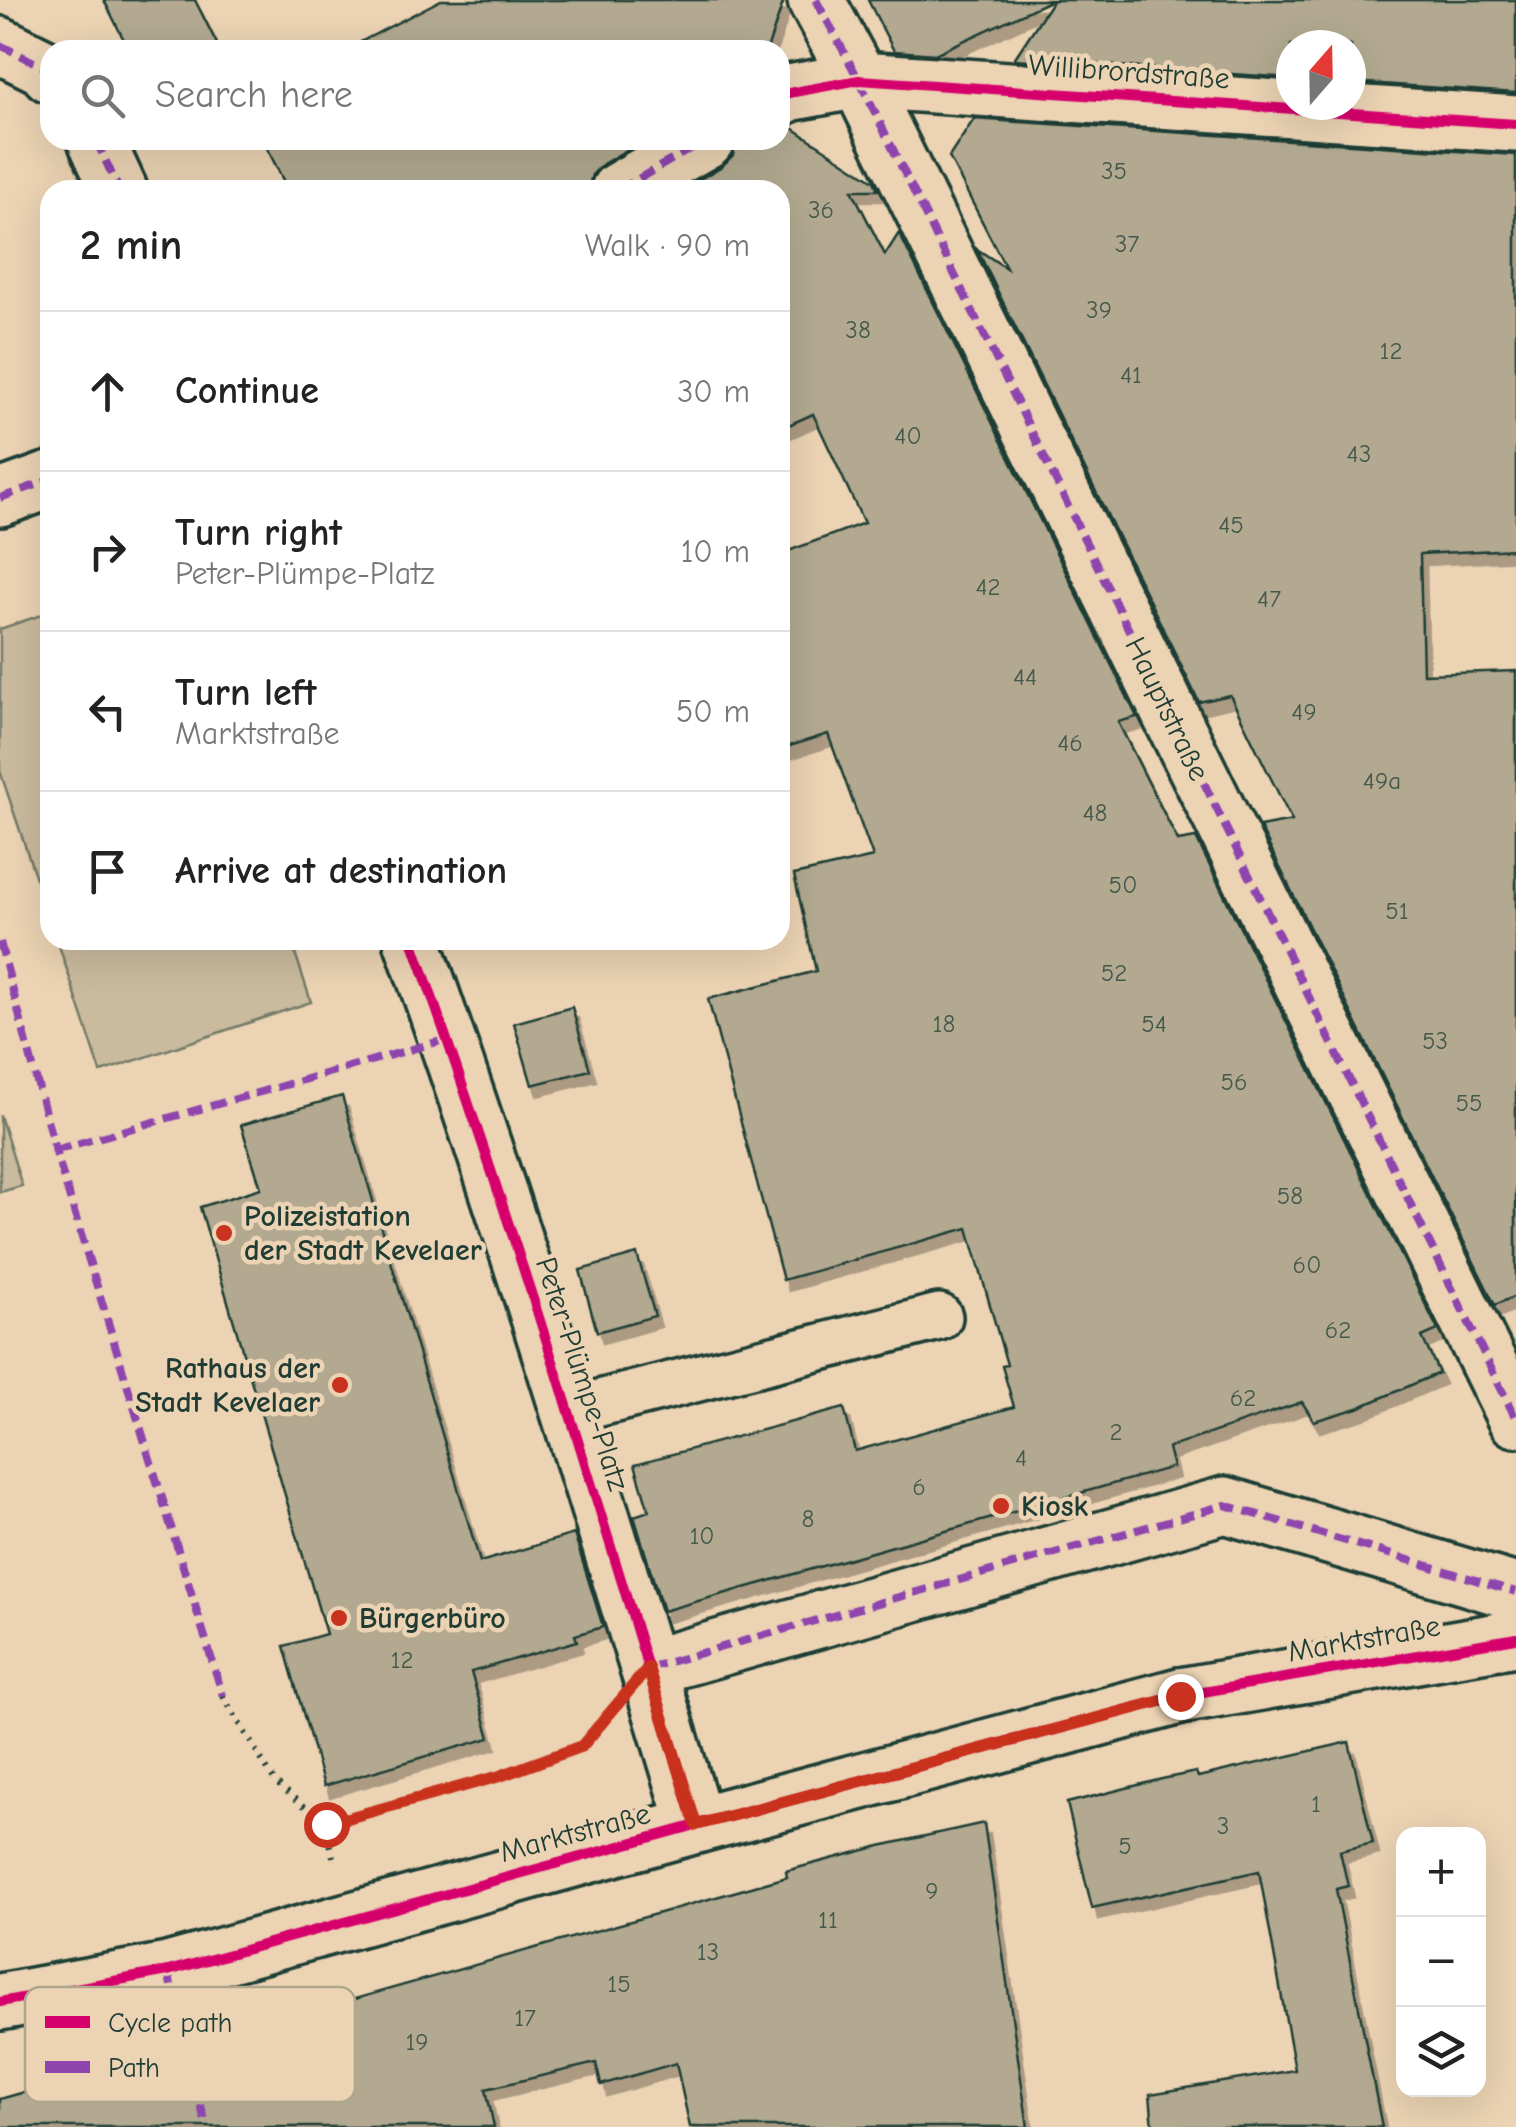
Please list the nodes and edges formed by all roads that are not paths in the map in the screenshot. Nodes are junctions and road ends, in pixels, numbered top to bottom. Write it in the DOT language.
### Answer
graph roads {
  1 [pos="816,0"];
  2 [pos="0,45"];
  3 [pos="40,65"];
  4 [pos="859,80"];
  5 [pos="790,93"];
  6 [pos="1516,124"];
  7 [pos="101,150"];
  8 [pos="689,150"];
  9 [pos="114,180"];
  10 [pos="637,180"];
  11 [pos="40,484"];
  12 [pos="0,498"];
  13 [pos="416,950"];
  14 [pos="938,1317"];
  15 [pos="568,1410"];
  16 [pos="1516,1420"];
  17 [pos="1516,1592"];
  18 [pos="1516,1638"];
  19 [pos="648,1668"];
  20 [pos="696,1825"];
  21 [pos="81,1987"];
  22 [pos="25,1997"];
  23 [pos="0,2002"];
  1 -- 4 [label="street, Hauptstraße"];
  2 -- 3 [label="street"];
  4 -- 5 [label="street, Willibrordstraße"];
  4 -- 6 [label="street, Willibrordstraße"];
  4 -- 16 [label="street, Hauptstraße"];
  7 -- 9 [label="street"];
  8 -- 10 [label="street"];
  11 -- 12 [label="street"];
  13 -- 15 [label="street, Peter-Plümpe-Platz"];
  14 -- 15 [label="lane"];
  15 -- 19 [label="street, Peter-Plümpe-Platz"];
  17 -- 19 [label="street"];
  18 -- 20 [label="street, Marktstraße"];
  19 -- 20 [label="street, Peter-Plümpe-Platz"];
  20 -- 21 [label="street, Marktstraße"];
  22 -- 23 [label="street, Marktstraße"];
}
